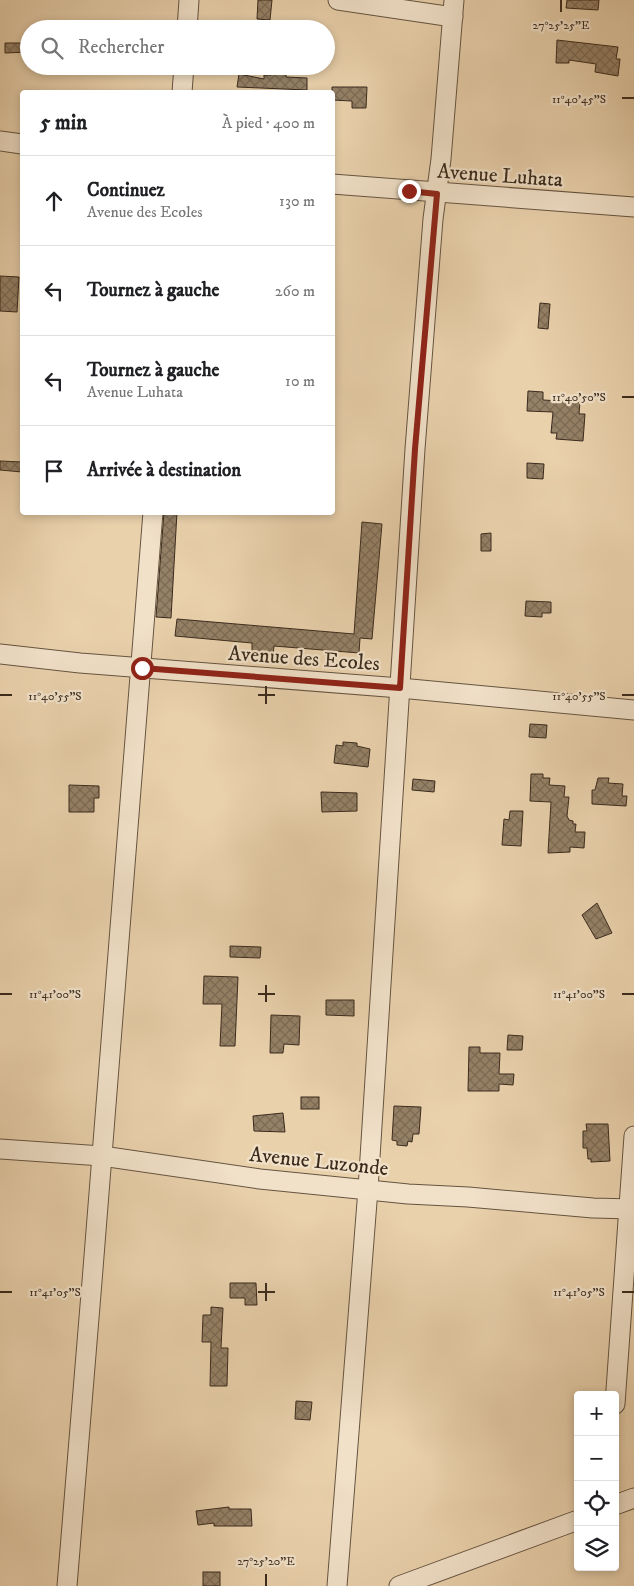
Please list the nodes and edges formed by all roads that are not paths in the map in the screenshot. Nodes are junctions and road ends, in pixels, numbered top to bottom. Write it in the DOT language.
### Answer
graph roads {
  1 [pos="189,0"];
  2 [pos="338,0"];
  3 [pos="453,8"];
  4 [pos="188,20"];
  5 [pos="183,75"];
  6 [pos="182,90"];
  7 [pos="0,140"];
  8 [pos="20,144"];
  9 [pos="335,184"];
  10 [pos="437,194"];
  11 [pos="634,207"];
  12 [pos="153,515"];
  13 [pos="0,654"];
  14 [pos="142,668"];
  15 [pos="400,688"];
  16 [pos="634,710"];
  17 [pos="634,1136"];
  18 [pos="0,1149"];
  19 [pos="102,1156"];
  20 [pos="368,1189"];
  21 [pos="632,1208"];
  22 [pos="616,1391"];
  23 [pos="634,1498"];
  24 [pos="619,1504"];
  25 [pos="574,1521"];
  26 [pos="67,1586"];
  27 [pos="337,1586"];
  28 [pos="399,1586"];
  1 -- 4 [label="street"];
  2 -- 3 [label="street"];
  3 -- 10 [label="street"];
  5 -- 6 [label="street"];
  7 -- 8 [label="street"];
  9 -- 10 [label="street, Avenue Luhata"];
  10 -- 11 [label="street, Avenue Luhata"];
  10 -- 15 [label="street"];
  12 -- 14 [label="street"];
  13 -- 14 [label="street, Avenue des Ecoles"];
  14 -- 15 [label="street, Avenue des Ecoles"];
  14 -- 19 [label="street"];
  15 -- 16 [label="street, Avenue des Ecoles"];
  15 -- 20 [label="street"];
  17 -- 21 [label="street"];
  18 -- 19 [label="street, Avenue Luzonde"];
  19 -- 20 [label="street, Avenue Luzonde"];
  19 -- 26 [label="street"];
  20 -- 21 [label="street, Avenue Luzonde"];
  20 -- 27 [label="street"];
  21 -- 22 [label="street"];
  23 -- 24 [label="street"];
  25 -- 28 [label="street"];
}
